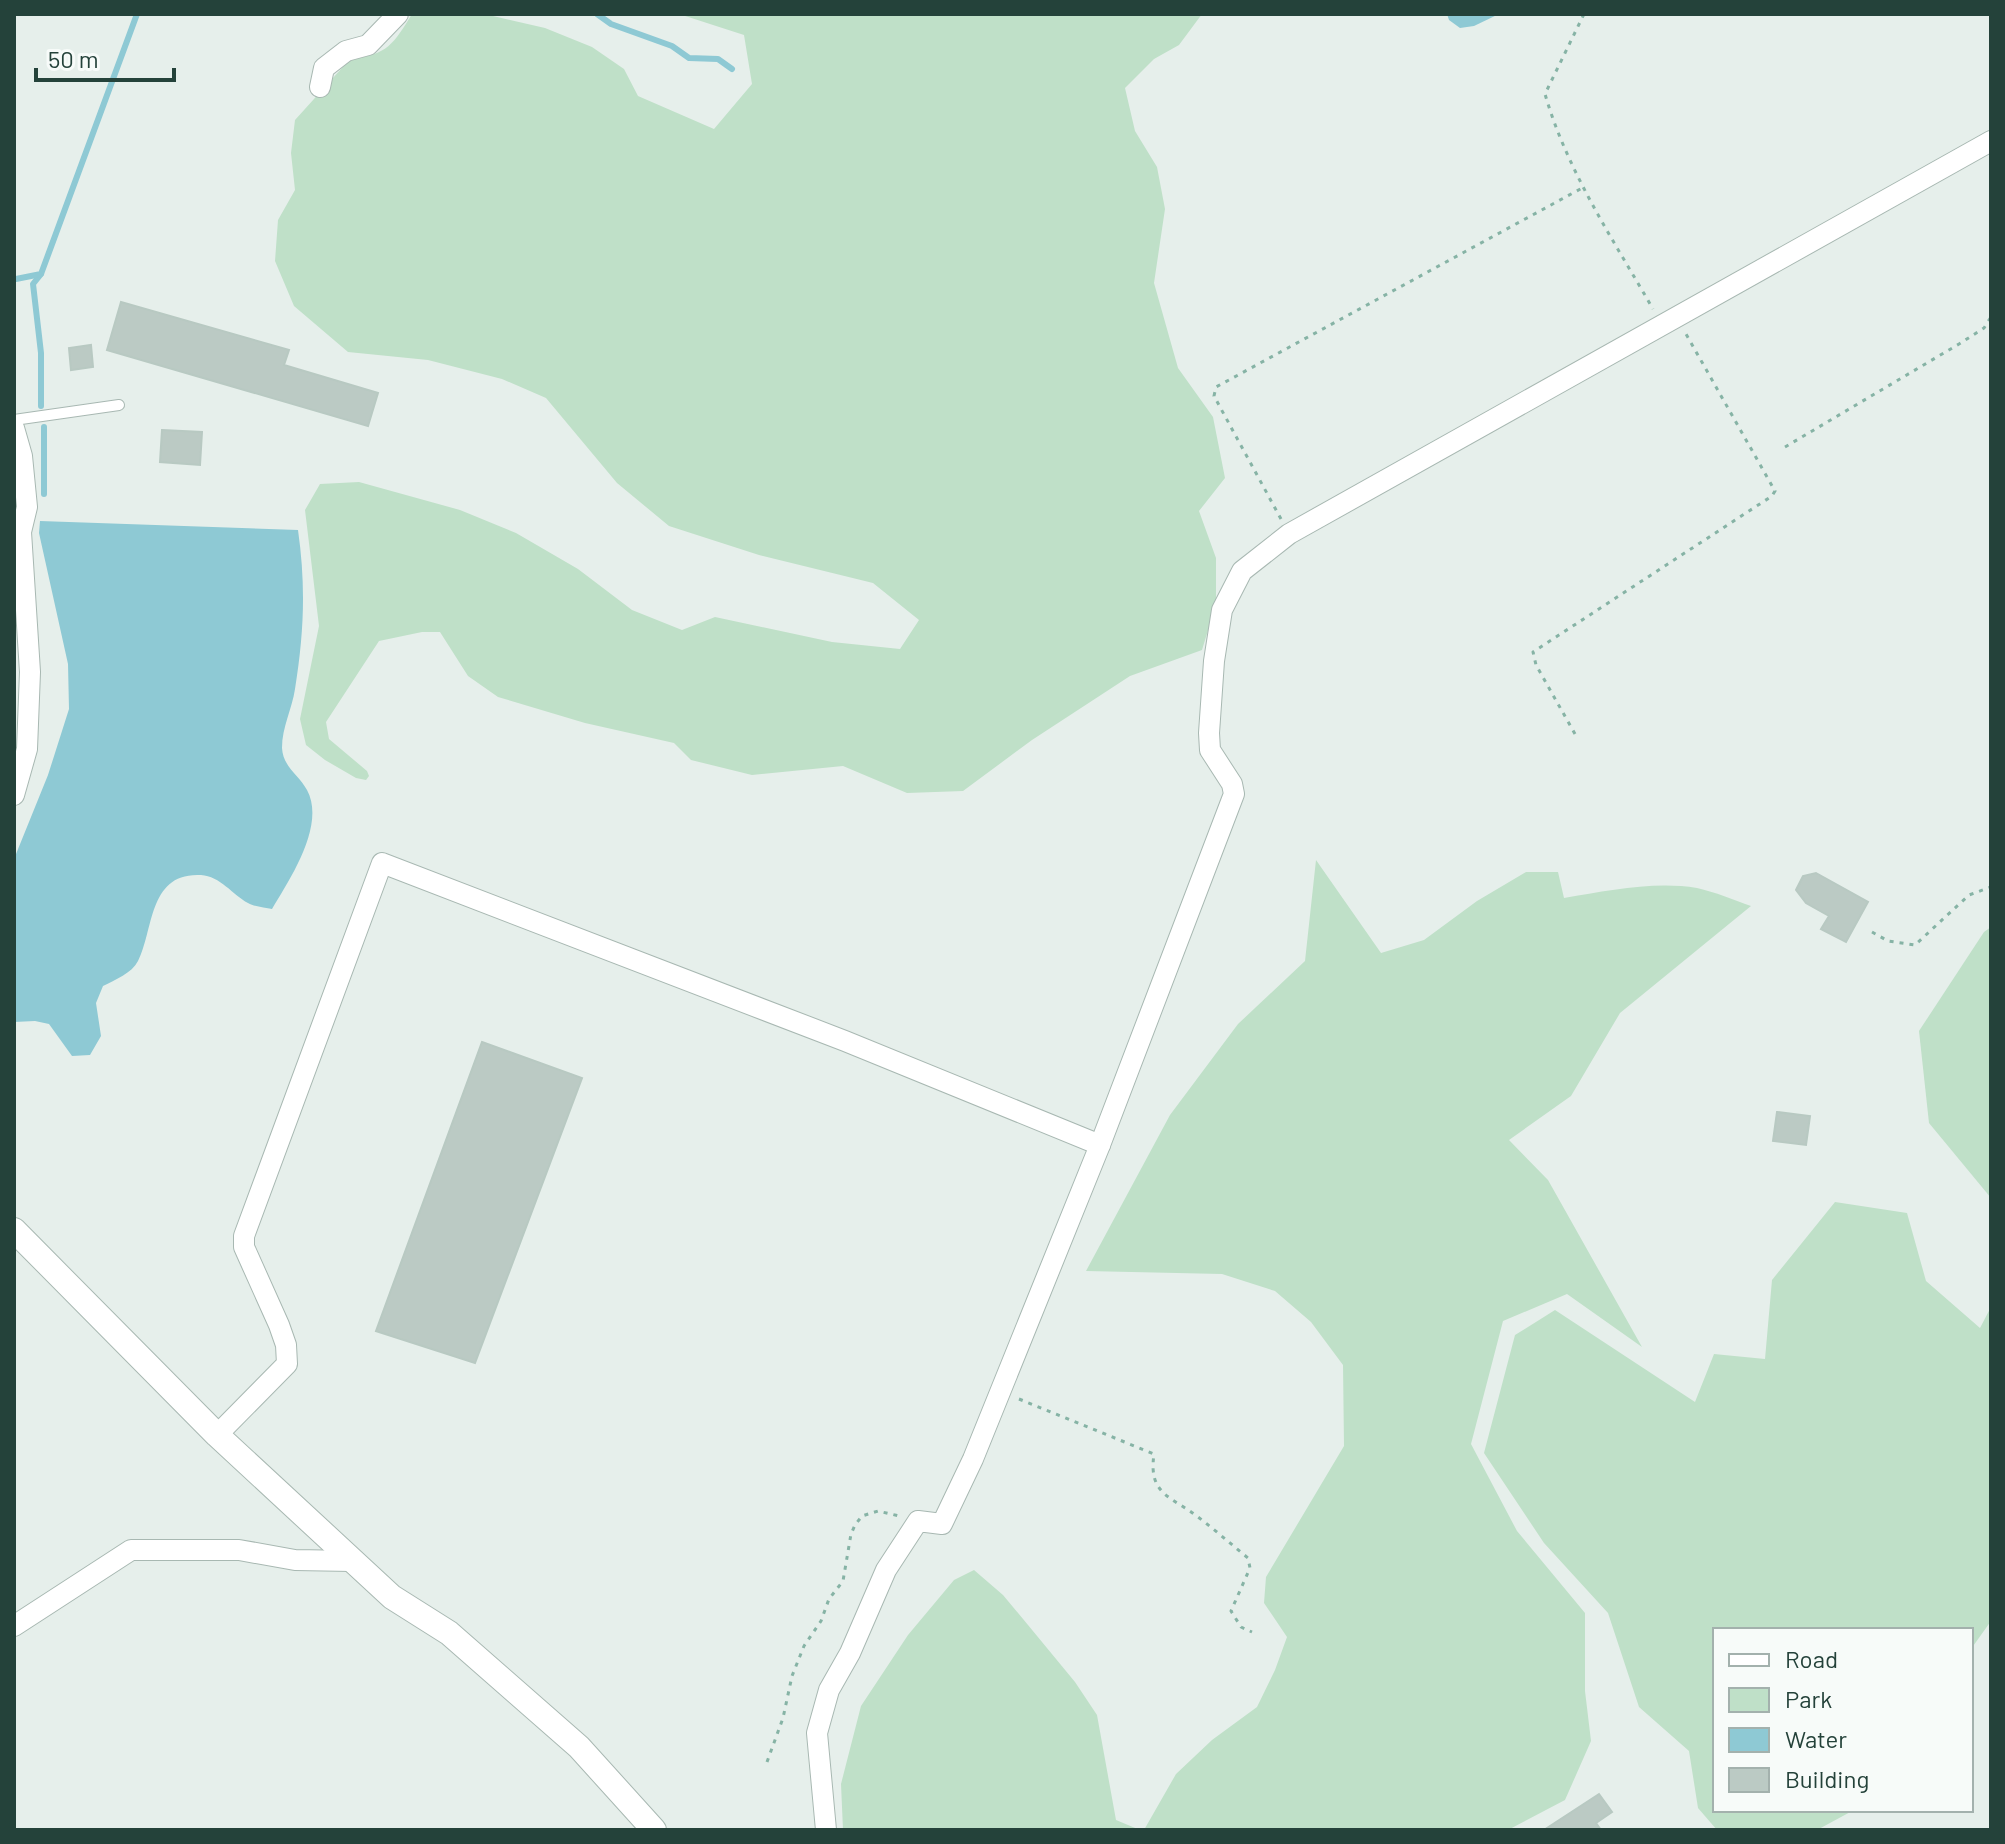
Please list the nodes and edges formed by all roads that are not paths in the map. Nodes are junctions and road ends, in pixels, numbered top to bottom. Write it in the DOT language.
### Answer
graph roads {
  1 [pos="398,14"];
  2 [pos="320,87"];
  3 [pos="1991,141"];
  4 [pos="119,405"];
  5 [pos="14,420"];
  6 [pos="14,428"];
  7 [pos="14,795"];
  8 [pos="1100,1145"];
  9 [pos="14,1230"];
  10 [pos="217,1435"];
  11 [pos="352,1561"];
  12 [pos="14,1626"];
  13 [pos="654,1830"];
  14 [pos="826,1830"];
  1 -- 2 [label="street"];
  3 -- 8 [label="street"];
  4 -- 5 [label="lane"];
  6 -- 7 [label="street"];
  8 -- 10 [label="street"];
  8 -- 14 [label="street"];
  9 -- 10 [label="street"];
  10 -- 11 [label="street"];
  11 -- 12 [label="street"];
  11 -- 13 [label="street"];
}
